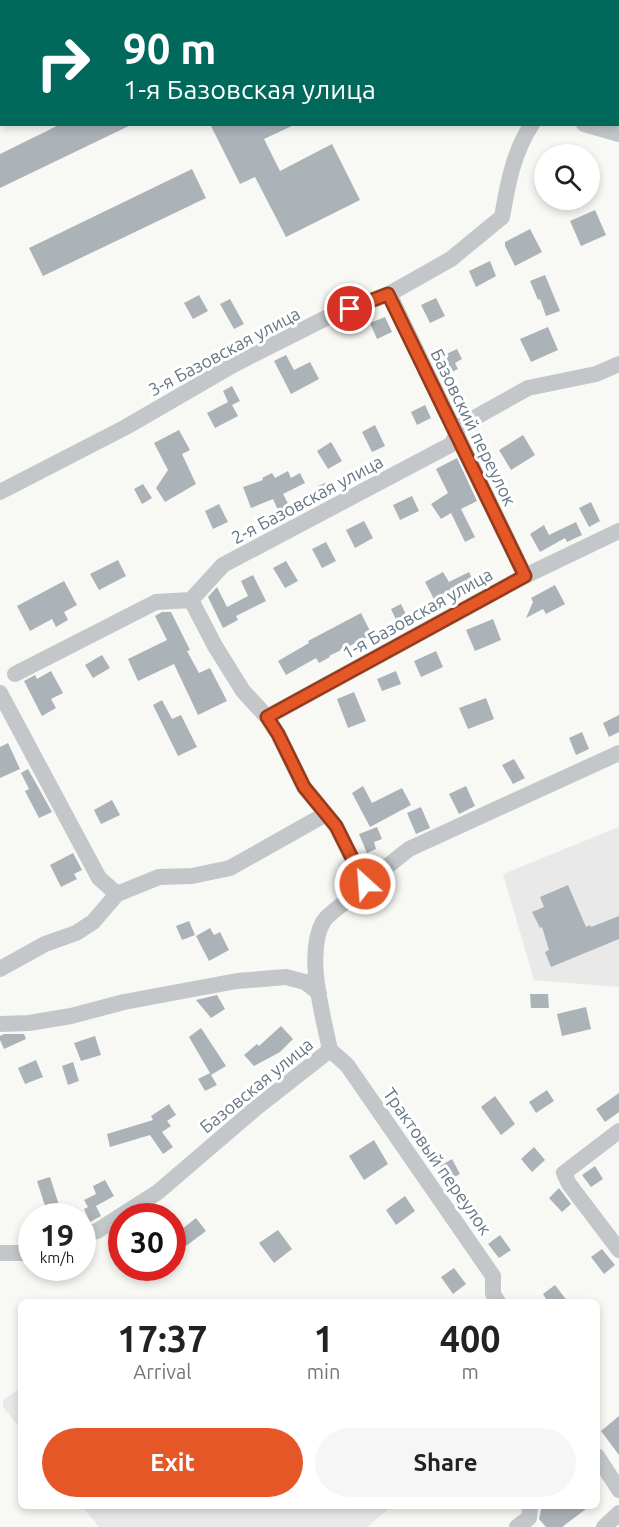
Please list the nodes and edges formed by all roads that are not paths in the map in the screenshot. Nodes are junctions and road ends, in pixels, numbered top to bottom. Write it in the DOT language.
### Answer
graph roads {
  1 [pos="531,126"];
  2 [pos="590,126"];
  3 [pos="619,135"];
  4 [pos="388,294"];
  5 [pos="619,364"];
  6 [pos="456,435"];
  7 [pos="0,492"];
  8 [pos="619,531"];
  9 [pos="525,576"];
  10 [pos="191,600"];
  11 [pos="15,674"];
  12 [pos="0,693"];
  13 [pos="267,717"];
  14 [pos="619,753"];
  15 [pos="326,814"];
  16 [pos="364,887"];
  17 [pos="117,894"];
  18 [pos="0,969"];
  19 [pos="319,993"];
  20 [pos="0,1024"];
  21 [pos="330,1050"];
  22 [pos="619,1131"];
  23 [pos="96,1231"];
  24 [pos="619,1250"];
  25 [pos="0,1253"];
  26 [pos="18,1253"];
  27 [pos="491,1299"];
  28 [pos="600,1461"];
  29 [pos="619,1490"];
  30 [pos="530,1509"];
  31 [pos="619,1513"];
  32 [pos="517,1527"];
  33 [pos="604,1527"];
  1 -- 4 [label="street, 3-я Базовская улица"];
  2 -- 3 [label="street"];
  4 -- 6 [label="street, Базовский переулок"];
  4 -- 7 [label="street, 3-я Базовская улица"];
  5 -- 6 [label="street, 2-я Базовская улица"];
  6 -- 9 [label="street, Базовский переулок"];
  6 -- 10 [label="street, 2-я Базовская улица"];
  8 -- 9 [label="street, 1-я Базовская улица"];
  9 -- 13 [label="street, 1-я Базовская улица"];
  10 -- 11 [label="street"];
  10 -- 13 [label="street"];
  12 -- 17 [label="street"];
  13 -- 15 [label="street"];
  14 -- 16 [label="street, Базовская улица"];
  15 -- 16 [label="street"];
  15 -- 17 [label="street"];
  16 -- 19 [label="street, Базовская улица"];
  17 -- 18 [label="street"];
  19 -- 20 [label="street"];
  19 -- 21 [label="street, Базовская улица"];
  21 -- 23 [label="street, Базовская улица"];
  21 -- 27 [label="street, Трактовый переулок"];
  22 -- 24 [label="street"];
  25 -- 26 [label="street"];
  28 -- 29 [label="street"];
  30 -- 32 [label="street"];
  31 -- 33 [label="street"];
}
